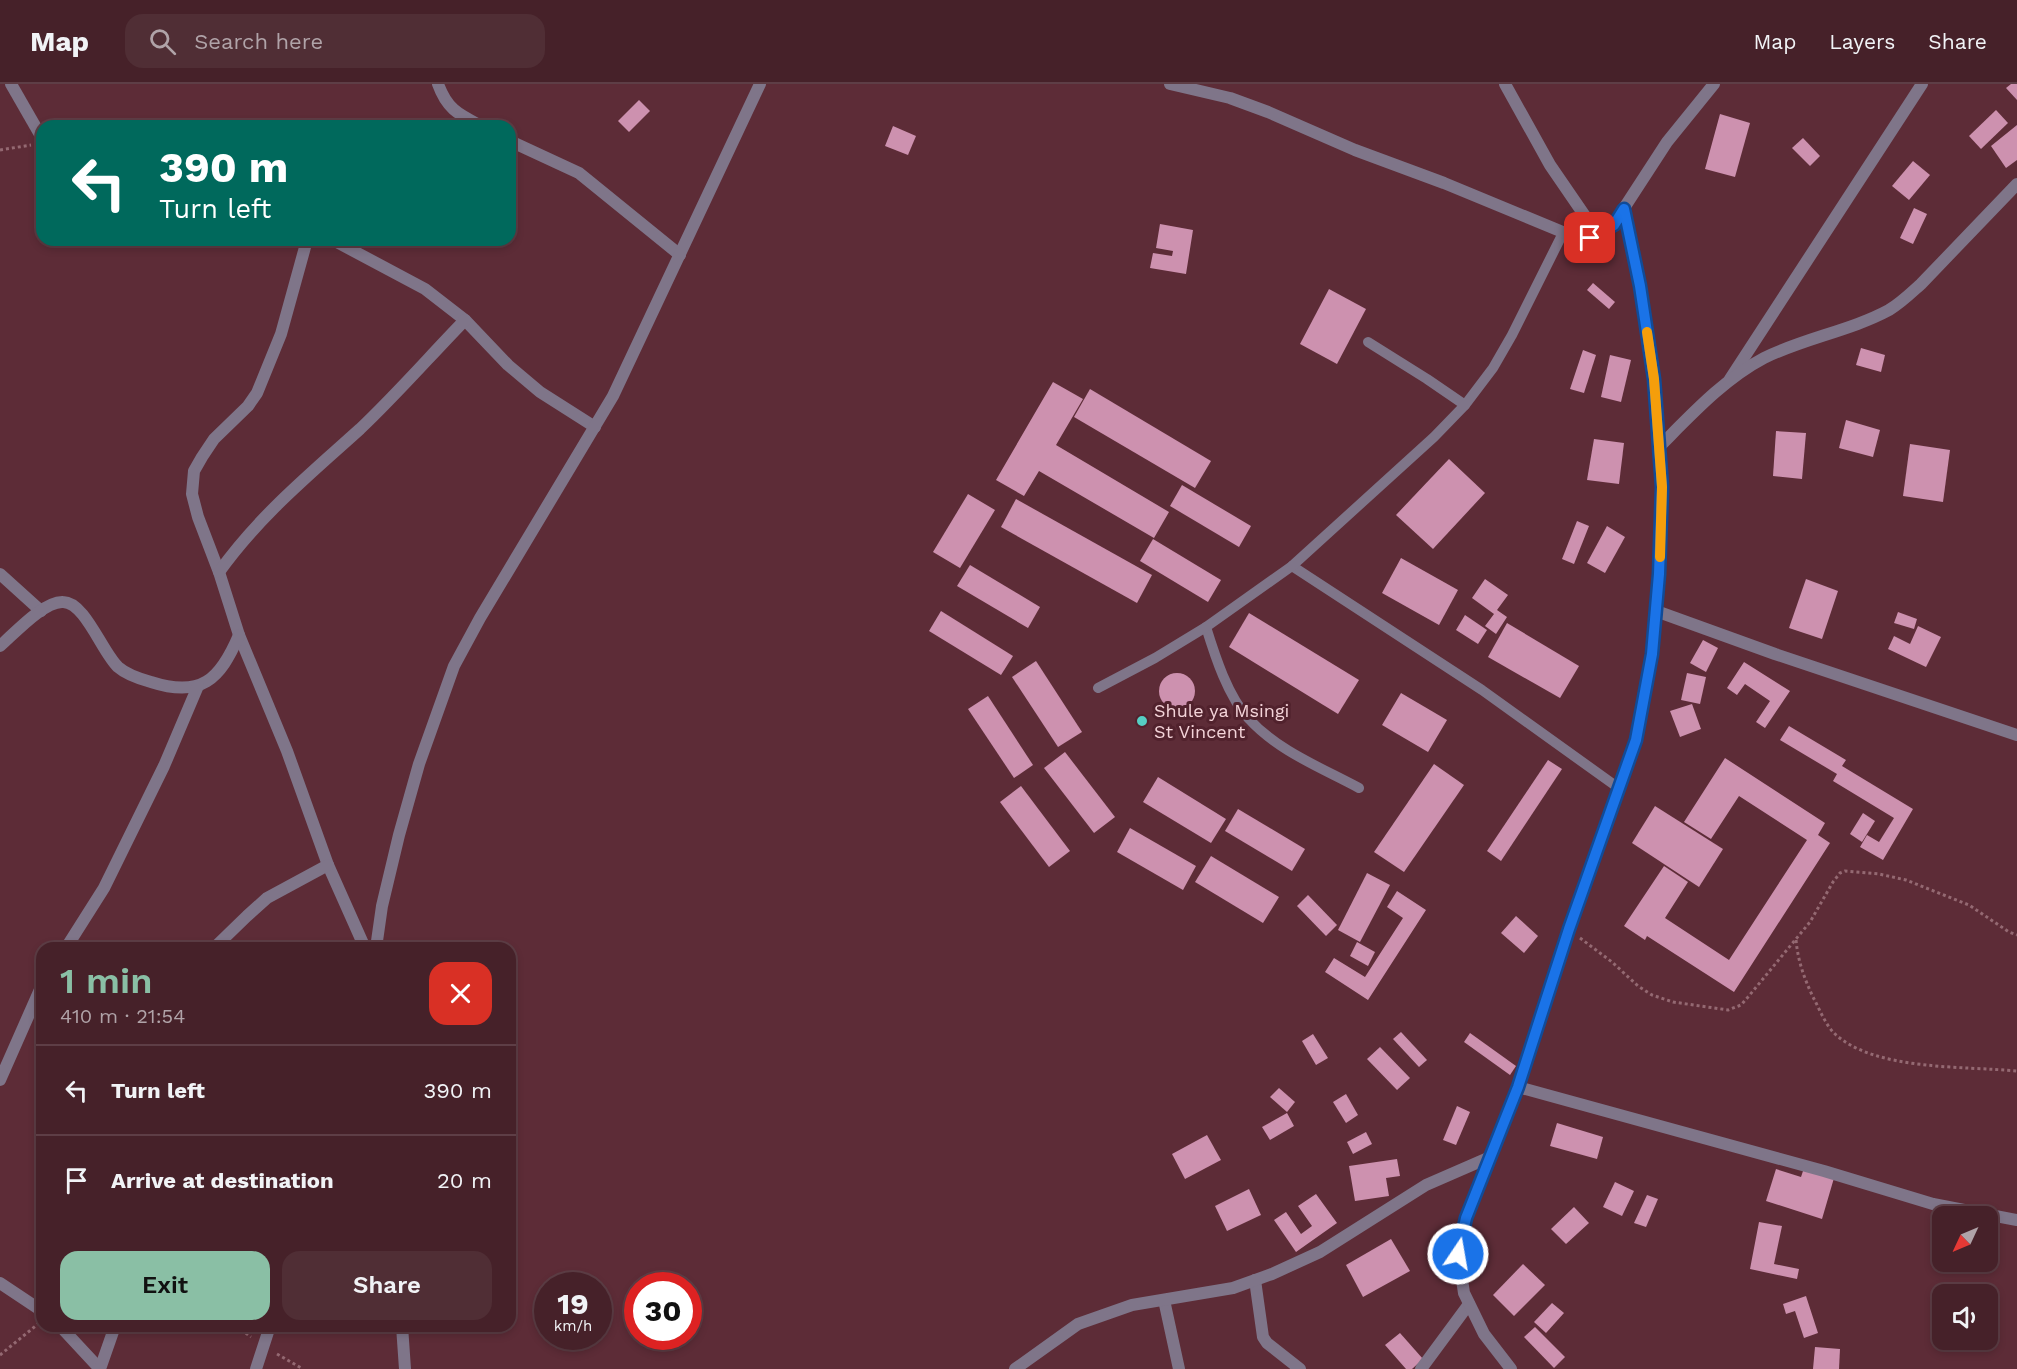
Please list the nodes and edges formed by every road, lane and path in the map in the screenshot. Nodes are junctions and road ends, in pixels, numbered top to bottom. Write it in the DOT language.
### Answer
graph roads {
  1 [pos="11,84"];
  2 [pos="438,84"];
  3 [pos="760,84"];
  4 [pos="1170,84"];
  5 [pos="1505,84"];
  6 [pos="1714,84"];
  7 [pos="1922,84"];
  8 [pos="470,120"];
  9 [pos="36,140"];
  10 [pos="36,142"];
  11 [pos="516,144"];
  12 [pos="0,150"];
  13 [pos="2017,184"];
  14 [pos="1624,209"];
  15 [pos="1563,233"];
  16 [pos="1598,235"];
  17 [pos="305,246"];
  18 [pos="344,246"];
  19 [pos="680,255"];
  20 [pos="465,321"];
  21 [pos="1368,342"];
  22 [pos="1728,382"];
  23 [pos="1465,405"];
  24 [pos="595,427"];
  25 [pos="1659,447"];
  26 [pos="1292,566"];
  27 [pos="219,572"];
  28 [pos="0,574"];
  29 [pos="41,611"];
  30 [pos="1656,611"];
  31 [pos="1206,627"];
  32 [pos="240,635"];
  33 [pos="0,646"];
  34 [pos="198,686"];
  35 [pos="1098,688"];
  36 [pos="2017,735"];
  37 [pos="1359,788"];
  38 [pos="1620,789"];
  39 [pos="328,865"];
  40 [pos="1569,929"];
  41 [pos="2017,935"];
  42 [pos="1796,940"];
  43 [pos="70,942"];
  44 [pos="220,942"];
  45 [pos="362,942"];
  46 [pos="377,942"];
  47 [pos="36,999"];
  48 [pos="2017,1071"];
  49 [pos="0,1080"];
  50 [pos="1518,1087"];
  51 [pos="1488,1158"];
  52 [pos="2017,1220"];
  53 [pos="1255,1280"];
  54 [pos="0,1283"];
  55 [pos="1164,1300"];
  56 [pos="1469,1304"];
  57 [pos="36,1307"];
  58 [pos="36,1326"];
  59 [pos="66,1332"];
  60 [pos="113,1332"];
  61 [pos="268,1332"];
  62 [pos="402,1332"];
  63 [pos="263,1346"];
  64 [pos="0,1355"];
  65 [pos="100,1369"];
  66 [pos="256,1369"];
  67 [pos="303,1369"];
  68 [pos="405,1369"];
  69 [pos="1016,1369"];
  70 [pos="1179,1369"];
  71 [pos="1300,1369"];
  72 [pos="1421,1369"];
  73 [pos="1511,1369"];
  1 -- 9 [label="street"];
  2 -- 8 [label="street"];
  3 -- 19 [label="street"];
  4 -- 15 [label="street"];
  5 -- 16 [label="street"];
  6 -- 14 [label="street"];
  7 -- 22 [label="street"];
  10 -- 12 [label="path"];
  11 -- 19 [label="street"];
  13 -- 22 [label="street"];
  14 -- 16 [label="street"];
  14 -- 25 [label="street"];
  15 -- 16 [label="street"];
  15 -- 23 [label="lane"];
  17 -- 27 [label="street"];
  18 -- 20 [label="street"];
  19 -- 24 [label="street"];
  20 -- 24 [label="street"];
  20 -- 27 [label="street"];
  21 -- 23 [label="lane"];
  22 -- 25 [label="street"];
  23 -- 26 [label="lane"];
  24 -- 46 [label="street"];
  25 -- 30 [label="street"];
  26 -- 31 [label="lane"];
  26 -- 38 [label="lane"];
  27 -- 32 [label="street"];
  28 -- 29 [label="street"];
  29 -- 33 [label="street"];
  29 -- 34 [label="street"];
  30 -- 36 [label="street"];
  30 -- 38 [label="street"];
  31 -- 35 [label="lane"];
  31 -- 37 [label="lane"];
  32 -- 34 [label="street"];
  32 -- 39 [label="street"];
  34 -- 43 [label="street"];
  38 -- 40 [label="street"];
  39 -- 44 [label="street"];
  39 -- 45 [label="street"];
  40 -- 42 [label="path"];
  40 -- 50 [label="street"];
  41 -- 42 [label="path"];
  42 -- 48 [label="path"];
  47 -- 49 [label="street"];
  50 -- 51 [label="street"];
  50 -- 52 [label="street"];
  51 -- 53 [label="street"];
  51 -- 56 [label="street"];
  53 -- 55 [label="street"];
  53 -- 71 [label="street"];
  54 -- 57 [label="street"];
  55 -- 69 [label="street"];
  55 -- 70 [label="street"];
  56 -- 72 [label="street"];
  56 -- 73 [label="street"];
  58 -- 64 [label="path"];
  59 -- 65 [label="street"];
  60 -- 65 [label="street"];
  61 -- 63 [label="street"];
  62 -- 68 [label="street"];
  63 -- 66 [label="street"];
  63 -- 67 [label="path"];
}
